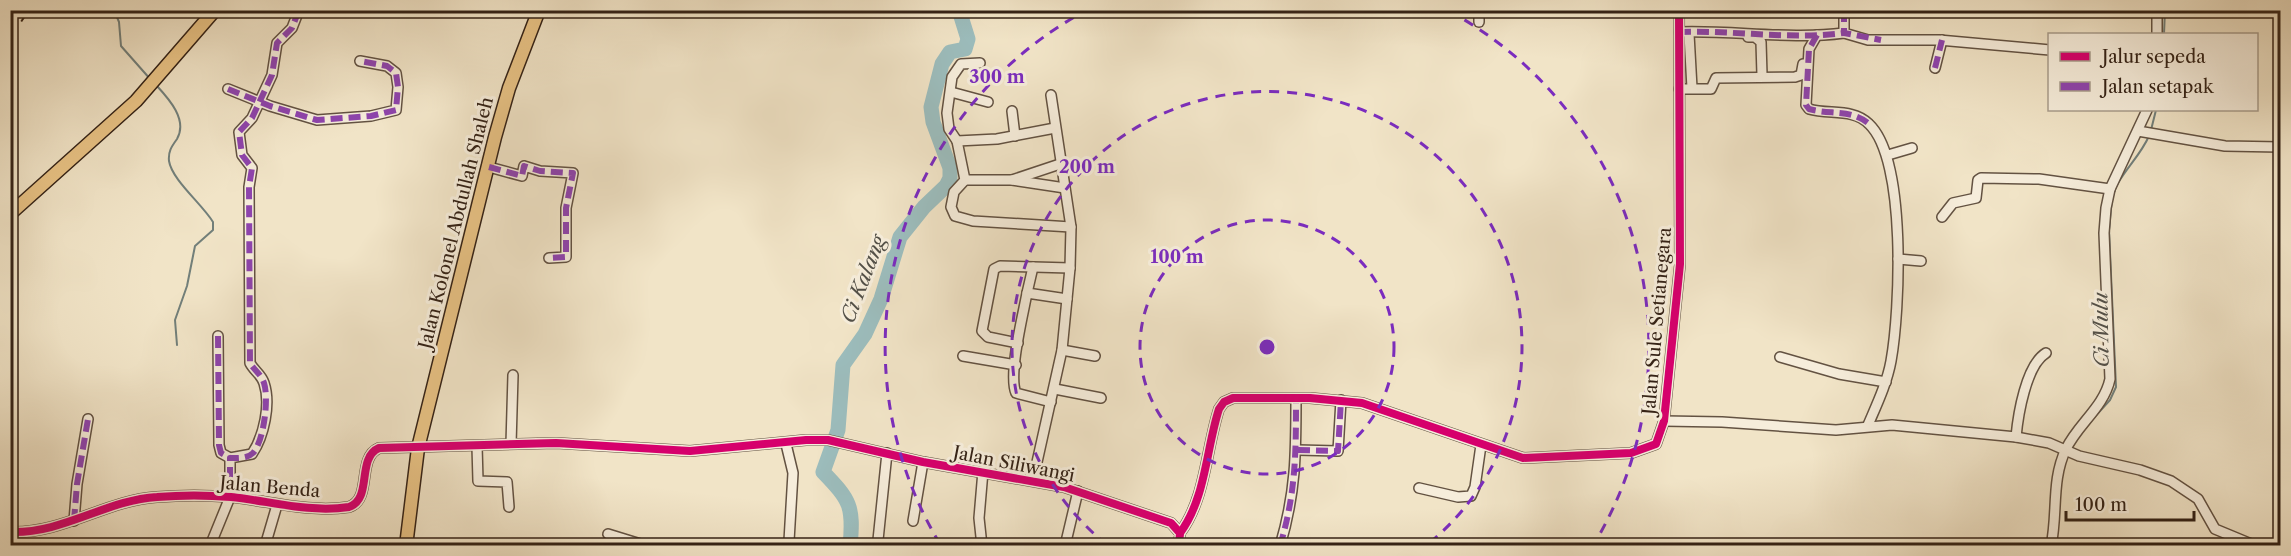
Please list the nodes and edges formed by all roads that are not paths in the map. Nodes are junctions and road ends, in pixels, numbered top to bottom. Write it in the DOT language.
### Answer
graph roads {
  1 [pos="215,10"];
  2 [pos="299,10"];
  3 [pos="539,10"];
  4 [pos="1479,10"];
  5 [pos="1679,10"];
  6 [pos="1844,10"];
  7 [pos="2157,10"];
  8 [pos="1479,22"];
  9 [pos="1679,32"];
  10 [pos="1844,33"];
  11 [pos="2157,33"];
  12 [pos="1689,34"];
  13 [pos="1817,35"];
  14 [pos="1715,38"];
  15 [pos="1942,40"];
  16 [pos="1803,46"];
  17 [pos="2048,50"];
  18 [pos="360,61"];
  19 [pos="980,63"];
  20 [pos="1935,68"];
  21 [pos="1762,75"];
  22 [pos="1692,88"];
  23 [pos="228,89"];
  24 [pos="1679,89"];
  25 [pos="951,92"];
  26 [pos="1051,95"];
  27 [pos="258,101"];
  28 [pos="988,102"];
  29 [pos="1012,111"];
  30 [pos="2147,111"];
  31 [pos="1055,128"];
  32 [pos="2146,134"];
  33 [pos="1015,136"];
  34 [pos="957,141"];
  35 [pos="2280,147"];
  36 [pos="1912,148"];
  37 [pos="1888,155"];
  38 [pos="1060,164"];
  39 [pos="489,167"];
  40 [pos="965,180"];
  41 [pos="1012,180"];
  42 [pos="1065,188"];
  43 [pos="2110,189"];
  44 [pos="10,214"];
  45 [pos="1942,217"];
  46 [pos="1071,227"];
  47 [pos="549,258"];
  48 [pos="1898,259"];
  49 [pos="1921,261"];
  50 [pos="1033,267"];
  51 [pos="1070,268"];
  52 [pos="1027,293"];
  53 [pos="1067,299"];
  54 [pos="218,336"];
  55 [pos="1018,342"];
  56 [pos="1062,350"];
  57 [pos="2046,352"];
  58 [pos="963,356"];
  59 [pos="1095,356"];
  60 [pos="1780,357"];
  61 [pos="1016,365"];
  62 [pos="513,375"];
  63 [pos="1886,382"];
  64 [pos="1055,389"];
  65 [pos="12,392"];
  66 [pos="1101,398"];
  67 [pos="1296,398"];
  68 [pos="1341,400"];
  69 [pos="1051,402"];
  70 [pos="88,419"];
  71 [pos="1664,422"];
  72 [pos="1868,425"];
  73 [pos="10,436"];
  74 [pos="2016,437"];
  75 [pos="511,444"];
  76 [pos="786,444"];
  77 [pos="1481,445"];
  78 [pos="477,446"];
  79 [pos="418,448"];
  80 [pos="1298,450"];
  81 [pos="2069,451"];
  82 [pos="887,453"];
  83 [pos="230,458"];
  84 [pos="923,462"];
  85 [pos="983,471"];
  86 [pos="1033,480"];
  87 [pos="1419,488"];
  88 [pos="1078,491"];
  89 [pos="230,497"];
  90 [pos="277,505"];
  91 [pos="509,507"];
  92 [pos="74,521"];
  93 [pos="913,521"];
  94 [pos="10,532"];
  95 [pos="1180,533"];
  96 [pos="608,534"];
  97 [pos="878,540"];
  98 [pos="789,541"];
  99 [pos="210,546"];
  100 [pos="265,546"];
  101 [pos="406,546"];
  102 [pos="646,546"];
  103 [pos="982,546"];
  104 [pos="1065,546"];
  105 [pos="1179,546"];
  106 [pos="1280,546"];
  107 [pos="2051,546"];
  108 [pos="2256,546"];
  1 -- 44 [label="main road"];
  2 -- 27 [label="street"];
  3 -- 39 [label="main road, Jalan Kolonel Abdullah Shaleh"];
  4 -- 8 [label="street"];
  5 -- 9 [label="street, Jalan Sule Setianegara"];
  6 -- 10 [label="street"];
  7 -- 11 [label="street"];
  9 -- 13 [label="street"];
  9 -- 24 [label="street, Jalan Sule Setianegara"];
  10 -- 13 [label="street"];
  10 -- 15 [label="street"];
  12 -- 22 [label="street"];
  13 -- 37 [label="street"];
  14 -- 21 [label="street"];
  15 -- 17 [label="street"];
  15 -- 20 [label="street"];
  16 -- 21 [label="street"];
  18 -- 27 [label="street"];
  19 -- 25 [label="street"];
  21 -- 22 [label="street"];
  22 -- 24 [label="street"];
  23 -- 27 [label="street"];
  24 -- 71 [label="street, Jalan Sule Setianegara"];
  25 -- 28 [label="street"];
  25 -- 34 [label="street"];
  26 -- 31 [label="street"];
  27 -- 83 [label="street"];
  29 -- 33 [label="street"];
  30 -- 32 [label="street"];
  31 -- 33 [label="street"];
  31 -- 38 [label="street"];
  32 -- 35 [label="street"];
  32 -- 43 [label="street"];
  33 -- 34 [label="street"];
  34 -- 40 [label="street"];
  36 -- 37 [label="street"];
  37 -- 48 [label="street"];
  38 -- 41 [label="street"];
  38 -- 42 [label="street"];
  39 -- 47 [label="street"];
  39 -- 79 [label="main road, Jalan Kolonel Abdullah Shaleh"];
  40 -- 41 [label="street"];
  40 -- 46 [label="street"];
  41 -- 42 [label="street"];
  42 -- 46 [label="street"];
  43 -- 45 [label="street"];
  43 -- 81 [label="street"];
  46 -- 51 [label="street"];
  48 -- 49 [label="street"];
  48 -- 63 [label="street"];
  50 -- 51 [label="street"];
  50 -- 52 [label="street"];
  50 -- 55 [label="street"];
  51 -- 53 [label="street"];
  52 -- 53 [label="street"];
  52 -- 55 [label="street"];
  53 -- 56 [label="street"];
  54 -- 83 [label="street"];
  55 -- 61 [label="street"];
  56 -- 59 [label="street"];
  56 -- 64 [label="street"];
  57 -- 74 [label="street"];
  58 -- 61 [label="street"];
  60 -- 63 [label="street"];
  61 -- 69 [label="street"];
  62 -- 75 [label="street"];
  63 -- 72 [label="street"];
  64 -- 66 [label="street"];
  64 -- 69 [label="street"];
  65 -- 73 [label="street"];
  67 -- 68 [label="street, Jalan Sule Setianegara"];
  67 -- 80 [label="street"];
  67 -- 95 [label="street, Jalan Sule Setianegara"];
  68 -- 77 [label="street, Jalan Sule Setianegara"];
  68 -- 80 [label="street"];
  69 -- 86 [label="street"];
  70 -- 92 [label="street"];
  71 -- 72 [label="street"];
  71 -- 77 [label="street, Jalan Sule Setianegara"];
  72 -- 74 [label="street"];
  74 -- 81 [label="street"];
  75 -- 76 [label="street, Jalan Siliwangi"];
  75 -- 78 [label="street, Jalan Siliwangi"];
  76 -- 82 [label="street, Jalan Siliwangi"];
  76 -- 98 [label="street"];
  77 -- 87 [label="street"];
  78 -- 79 [label="street, Jalan Siliwangi"];
  78 -- 91 [label="street"];
  79 -- 90 [label="street, Jalan Benda"];
  79 -- 101 [label="main road, Jalan Kolonel Abdullah Shaleh"];
  80 -- 106 [label="street"];
  81 -- 107 [label="street"];
  81 -- 108 [label="street"];
  82 -- 84 [label="street, Jalan Siliwangi"];
  82 -- 97 [label="street"];
  83 -- 89 [label="street"];
  84 -- 85 [label="street, Jalan Siliwangi"];
  84 -- 93 [label="street"];
  85 -- 86 [label="street, Jalan Siliwangi"];
  85 -- 103 [label="street"];
  86 -- 88 [label="street, Jalan Siliwangi"];
  88 -- 95 [label="street, Jalan Siliwangi"];
  88 -- 104 [label="street"];
  89 -- 90 [label="street, Jalan Benda"];
  89 -- 92 [label="street, Jalan Benda"];
  89 -- 99 [label="street"];
  90 -- 100 [label="street"];
  92 -- 94 [label="street, Jalan Benda"];
  95 -- 105 [label="street"];
  96 -- 102 [label="street"];
}
